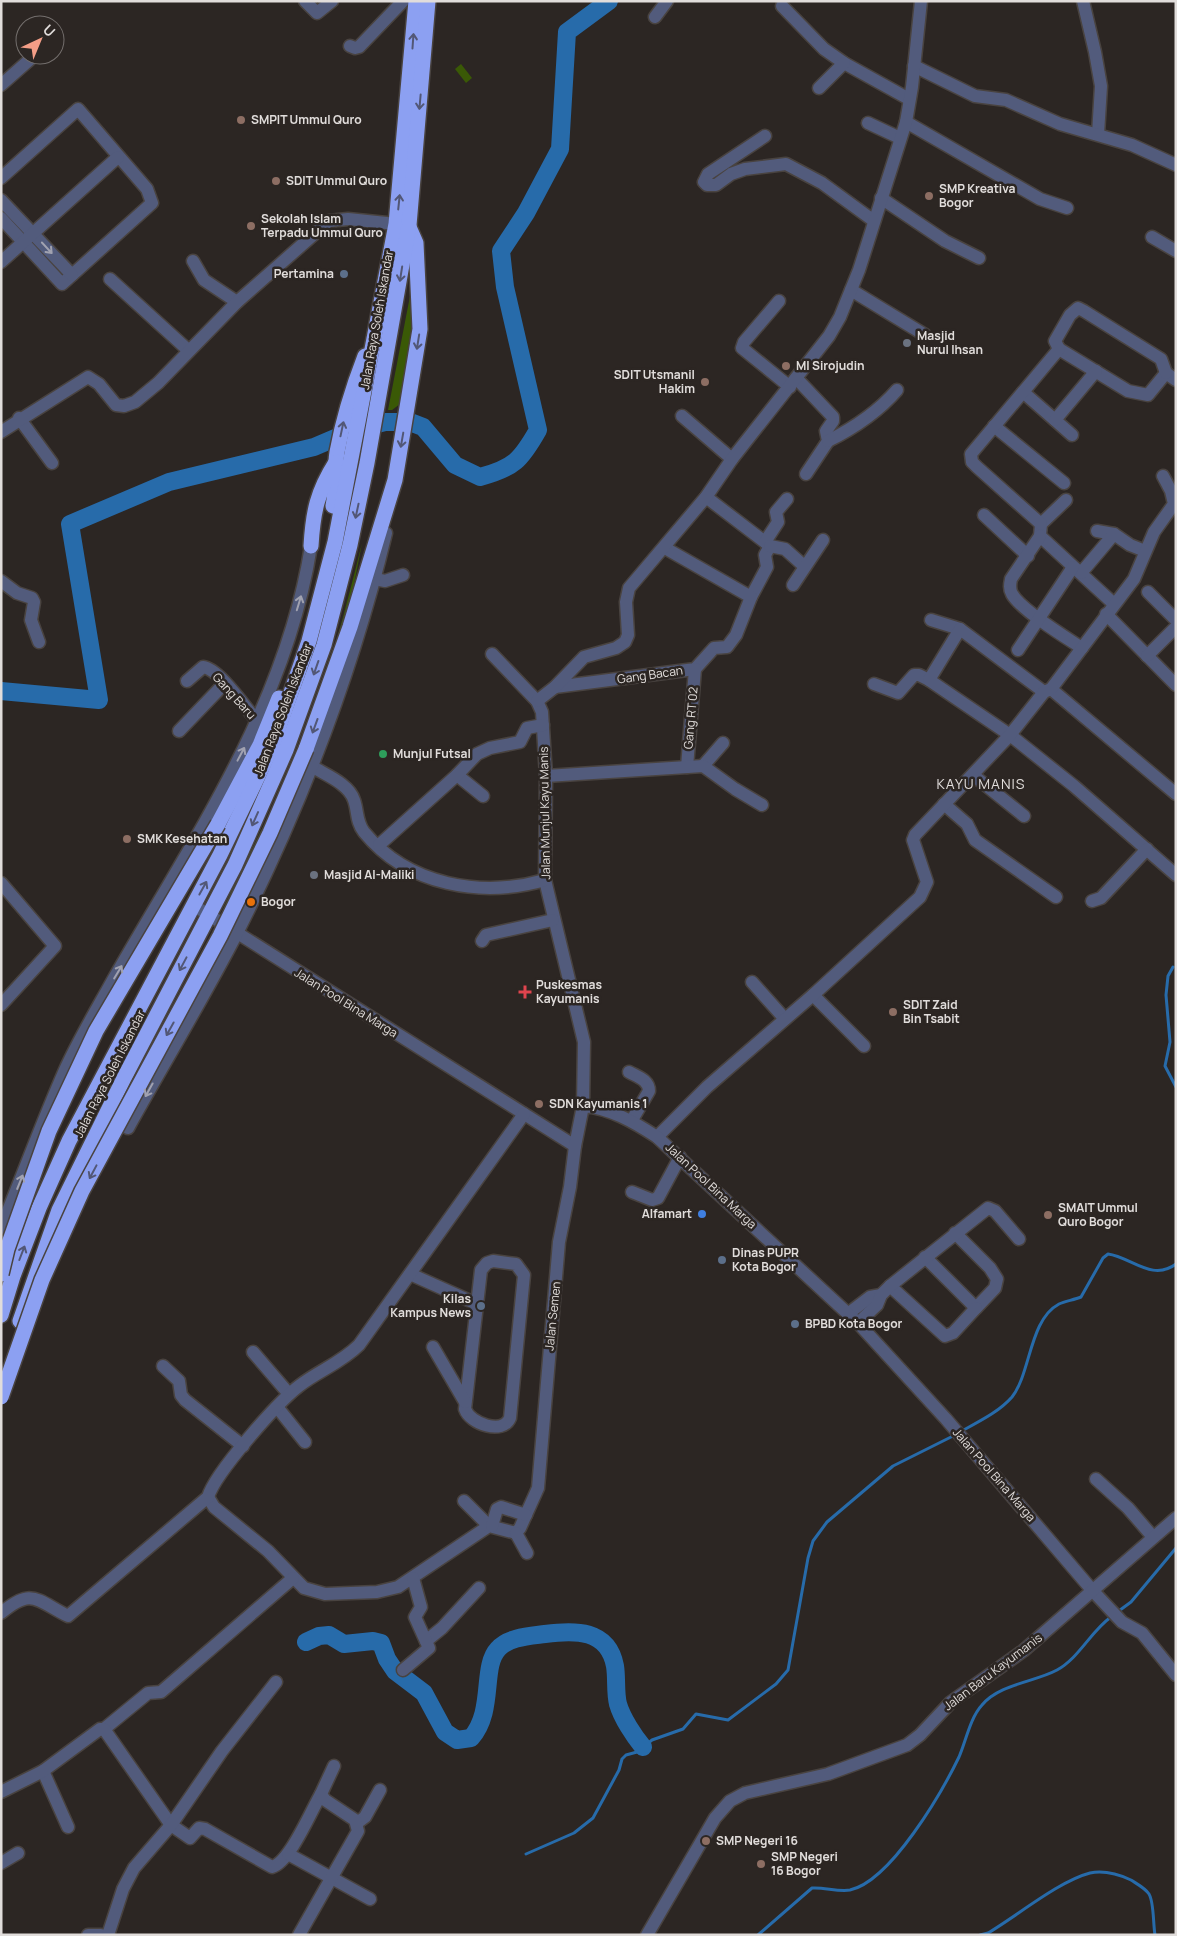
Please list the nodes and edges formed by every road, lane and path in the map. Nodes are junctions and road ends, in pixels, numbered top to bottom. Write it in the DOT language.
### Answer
graph roads {
  1 [pos="305,1"];
  2 [pos="332,1"];
  3 [pos="403,1"];
  4 [pos="416,1"];
  5 [pos="428,1"];
  6 [pos="667,1"];
  7 [pos="921,1"];
  8 [pos="1083,1"];
  9 [pos="782,6"];
  10 [pos="656,17"];
  11 [pos="350,46"];
  12 [pos="844,63"];
  13 [pos="24,65"];
  14 [pos="914,66"];
  15 [pos="1,85"];
  16 [pos="819,88"];
  17 [pos="910,100"];
  18 [pos="906,122"];
  19 [pos="868,123"];
  20 [pos="1098,134"];
  21 [pos="765,136"];
  22 [pos="900,138"];
  23 [pos="118,156"];
  24 [pos="1175,162"];
  25 [pos="1,178"];
  26 [pos="881,198"];
  27 [pos="1,200"];
  28 [pos="1067,208"];
  29 [pos="1,218"];
  30 [pos="874,221"];
  31 [pos="403,225"];
  32 [pos="1152,237"];
  33 [pos="28,238"];
  34 [pos="1176,251"];
  35 [pos="979,258"];
  36 [pos="193,261"];
  37 [pos="1,262"];
  38 [pos="110,280"];
  39 [pos="851,290"];
  40 [pos="779,301"];
  41 [pos="237,302"];
  42 [pos="379,320"];
  43 [pos="925,335"];
  44 [pos="1059,349"];
  45 [pos="188,350"];
  46 [pos="1096,371"];
  47 [pos="1171,376"];
  48 [pos="793,383"];
  49 [pos="897,390"];
  50 [pos="1023,392"];
  51 [pos="369,410"];
  52 [pos="682,416"];
  53 [pos="19,418"];
  54 [pos="1055,420"];
  55 [pos="994,426"];
  56 [pos="1,432"];
  57 [pos="1072,435"];
  58 [pos="828,441"];
  59 [pos="337,458"];
  60 [pos="732,459"];
  61 [pos="359,462"];
  62 [pos="52,463"];
  63 [pos="806,474"];
  64 [pos="1163,476"];
  65 [pos="395,478"];
  66 [pos="1064,483"];
  67 [pos="706,498"];
  68 [pos="787,499"];
  69 [pos="1066,500"];
  70 [pos="984,515"];
  71 [pos="1040,530"];
  72 [pos="1097,531"];
  73 [pos="1114,534"];
  74 [pos="823,540"];
  75 [pos="768,544"];
  76 [pos="311,546"];
  77 [pos="665,548"];
  78 [pos="1145,551"];
  79 [pos="1028,556"];
  80 [pos="804,566"];
  81 [pos="1077,570"];
  82 [pos="404,575"];
  83 [pos="375,579"];
  84 [pos="1,581"];
  85 [pos="793,585"];
  86 [pos="1148,592"];
  87 [pos="751,597"];
  88 [pos="1110,609"];
  89 [pos="931,620"];
  90 [pos="1039,620"];
  91 [pos="1176,620"];
  92 [pos="1176,627"];
  93 [pos="960,629"];
  94 [pos="39,642"];
  95 [pos="1082,648"];
  96 [pos="1018,650"];
  97 [pos="492,654"];
  98 [pos="1147,656"];
  99 [pos="695,669"];
  100 [pos="929,680"];
  101 [pos="187,681"];
  102 [pos="225,683"];
  103 [pos="874,684"];
  104 [pos="1176,685"];
  105 [pos="555,687"];
  106 [pos="1048,691"];
  107 [pos="537,701"];
  108 [pos="258,722"];
  109 [pos="543,725"];
  110 [pos="179,731"];
  111 [pos="1010,735"];
  112 [pos="723,743"];
  113 [pos="703,766"];
  114 [pos="313,767"];
  115 [pos="687,767"];
  116 [pos="457,775"];
  117 [pos="973,775"];
  118 [pos="546,776"];
  119 [pos="1176,794"];
  120 [pos="483,796"];
  121 [pos="944,804"];
  122 [pos="762,805"];
  123 [pos="1024,816"];
  124 [pos="379,846"];
  125 [pos="1147,849"];
  126 [pos="1176,875"];
  127 [pos="545,880"];
  128 [pos="1,883"];
  129 [pos="1056,897"];
  130 [pos="1092,901"];
  131 [pos="193,905"];
  132 [pos="209,916"];
  133 [pos="553,920"];
  134 [pos="236,934"];
  135 [pos="482,941"];
  136 [pos="752,982"];
  137 [pos="813,995"];
  138 [pos="1,1005"];
  139 [pos="785,1019"];
  140 [pos="864,1046"];
  141 [pos="630,1072"];
  142 [pos="583,1106"];
  143 [pos="108,1112"];
  144 [pos="524,1114"];
  145 [pos="632,1120"];
  146 [pos="657,1137"];
  147 [pos="575,1146"];
  148 [pos="680,1157"];
  149 [pos="632,1192"];
  150 [pos="1,1228"];
  151 [pos="955,1233"];
  152 [pos="1019,1239"];
  153 [pos="925,1257"];
  154 [pos="5,1274"];
  155 [pos="410,1274"];
  156 [pos="886,1291"];
  157 [pos="477,1304"];
  158 [pos="976,1308"];
  159 [pos="848,1313"];
  160 [pos="1,1316"];
  161 [pos="858,1323"];
  162 [pos="433,1347"];
  163 [pos="253,1352"];
  164 [pos="163,1366"];
  165 [pos="2,1373"];
  166 [pos="289,1394"];
  167 [pos="1,1397"];
  168 [pos="465,1402"];
  169 [pos="278,1407"];
  170 [pos="305,1442"];
  171 [pos="243,1446"];
  172 [pos="1096,1479"];
  173 [pos="208,1497"];
  174 [pos="464,1501"];
  175 [pos="526,1515"];
  176 [pos="1176,1518"];
  177 [pos="491,1526"];
  178 [pos="516,1534"];
  179 [pos="1153,1537"];
  180 [pos="527,1553"];
  181 [pos="293,1578"];
  182 [pos="413,1578"];
  183 [pos="479,1588"];
  184 [pos="1097,1595"];
  185 [pos="1,1613"];
  186 [pos="426,1641"];
  187 [pos="403,1670"];
  188 [pos="1176,1675"];
  189 [pos="276,1682"];
  190 [pos="104,1729"];
  191 [pos="334,1766"];
  192 [pos="43,1771"];
  193 [pos="380,1790"];
  194 [pos="1,1792"];
  195 [pos="321,1794"];
  196 [pos="357,1823"];
  197 [pos="171,1825"];
  198 [pos="68,1827"];
  199 [pos="18,1853"];
  200 [pos="288,1854"];
  201 [pos="1,1863"];
  202 [pos="331,1878"];
  203 [pos="370,1899"];
  204 [pos="88,1935"];
  205 [pos="101,1935"];
  206 [pos="108,1935"];
  207 [pos="299,1935"];
  208 [pos="647,1935"];
  1 -- 2 [label="street"];
  3 -- 11 [label="street"];
  31 -- 4 [label="highway, Jalan Raya Soleh Iskandar, one-way"];
  5 -- 31 [label="highway, Jalan Raya Soleh Iskandar, one-way"];
  6 -- 10 [label="street"];
  7 -- 14 [label="street"];
  8 -- 20 [label="street"];
  9 -- 12 [label="street"];
  12 -- 16 [label="street"];
  12 -- 17 [label="street"];
  13 -- 15 [label="street"];
  14 -- 17 [label="street"];
  14 -- 20 [label="street"];
  17 -- 18 [label="street"];
  18 -- 22 [label="street"];
  18 -- 28 [label="street"];
  19 -- 22 [label="street"];
  20 -- 24 [label="street"];
  21 -- 30 [label="street"];
  22 -- 26 [label="street"];
  23 -- 25 [label="street"];
  23 -- 33 [label="street"];
  23 -- 33 [label="street"];
  26 -- 30 [label="street"];
  26 -- 35 [label="street"];
  27 -- 33 [label="street"];
  29 -- 33 [label="street"];
  30 -- 39 [label="street"];
  31 -- 41 [label="street"];
  31 -- 42 [label="highway, Jalan Raya Soleh Iskandar"];
  31 -- 51 [label="highway, Jalan Raya Soleh Iskandar, one-way"];
  31 -- 65 [label="highway, one-way"];
  32 -- 34 [label="street"];
  33 -- 37 [label="street"];
  36 -- 41 [label="street"];
  38 -- 45 [label="street"];
  39 -- 43 [label="street"];
  39 -- 48 [label="street"];
  40 -- 48 [label="street"];
  41 -- 45 [label="street"];
  42 -- 51 [label="highway, Jalan Raya Soleh Iskandar"];
  59 -- 42 [label="highway, one-way"];
  44 -- 46 [label="street"];
  44 -- 47 [label="street"];
  44 -- 50 [label="street"];
  45 -- 53 [label="street"];
  46 -- 47 [label="street"];
  46 -- 54 [label="street"];
  48 -- 58 [label="street"];
  48 -- 60 [label="street"];
  49 -- 58 [label="street"];
  50 -- 54 [label="street"];
  50 -- 55 [label="street"];
  51 -- 61 [label="highway, Jalan Raya Soleh Iskandar"];
  52 -- 60 [label="street"];
  53 -- 56 [label="street"];
  53 -- 62 [label="street"];
  54 -- 57 [label="street"];
  55 -- 66 [label="street"];
  55 -- 71 [label="street"];
  58 -- 63 [label="street"];
  59 -- 76 [label="highway"];
  59 -- 154 [label="highway, bridge"];
  60 -- 67 [label="street"];
  131 -- 61 [label="highway, Jalan Raya Soleh Iskandar, one-way"];
  61 -- 132 [label="highway, Jalan Raya Soleh Iskandar, one-way"];
  64 -- 78 [label="street"];
  65 -- 83 [label="street"];
  65 -- 167 [label="highway, one-way, bridge"];
  67 -- 75 [label="street"];
  67 -- 77 [label="street"];
  68 -- 75 [label="street"];
  69 -- 71 [label="street"];
  70 -- 79 [label="street"];
  71 -- 79 [label="street"];
  71 -- 81 [label="street"];
  72 -- 73 [label="street"];
  73 -- 78 [label="street"];
  73 -- 81 [label="street"];
  74 -- 80 [label="street"];
  75 -- 80 [label="street"];
  75 -- 87 [label="street"];
  108 -- 76 [label="street, one-way"];
  77 -- 87 [label="street"];
  77 -- 105 [label="street"];
  78 -- 88 [label="street"];
  79 -- 90 [label="street"];
  80 -- 85 [label="street"];
  81 -- 88 [label="street"];
  81 -- 90 [label="street"];
  82 -- 83 [label="street"];
  83 -- 114 [label="street"];
  84 -- 94 [label="street"];
  86 -- 91 [label="street"];
  87 -- 99 [label="street, Gang Bacan"];
  88 -- 95 [label="street"];
  88 -- 98 [label="street"];
  89 -- 93 [label="street"];
  90 -- 95 [label="street"];
  90 -- 96 [label="street"];
  92 -- 98 [label="street"];
  93 -- 100 [label="street"];
  93 -- 106 [label="street"];
  95 -- 106 [label="street"];
  97 -- 107 [label="street, Jalan Munjul Kayu Manis"];
  98 -- 104 [label="street"];
  99 -- 105 [label="street, Gang Bacan"];
  99 -- 115 [label="street, Gang RT 02"];
  100 -- 103 [label="street"];
  100 -- 111 [label="street"];
  101 -- 102 [label="street, Gang Baru"];
  102 -- 108 [label="street, Gang Baru"];
  102 -- 110 [label="street"];
  105 -- 107 [label="street"];
  106 -- 111 [label="street"];
  106 -- 119 [label="street"];
  107 -- 109 [label="street, Jalan Munjul Kayu Manis"];
  150 -- 108 [label="street, one-way"];
  109 -- 116 [label="street"];
  109 -- 118 [label="street, Jalan Munjul Kayu Manis"];
  111 -- 117 [label="street"];
  111 -- 125 [label="street"];
  112 -- 113 [label="street"];
  113 -- 115 [label="street"];
  113 -- 122 [label="street"];
  114 -- 124 [label="street"];
  114 -- 134 [label="street"];
  115 -- 118 [label="street"];
  116 -- 120 [label="street"];
  116 -- 124 [label="street"];
  117 -- 121 [label="street"];
  117 -- 123 [label="street"];
  118 -- 127 [label="street, Jalan Munjul Kayu Manis"];
  121 -- 129 [label="street"];
  121 -- 137 [label="street"];
  124 -- 127 [label="street"];
  125 -- 126 [label="street"];
  125 -- 130 [label="street"];
  127 -- 133 [label="street, Jalan Munjul Kayu Manis"];
  128 -- 138 [label="street"];
  131 -- 132 [label="street, Jalan Pool Bina Marga"];
  154 -- 131 [label="highway, Jalan Raya Soleh Iskandar, one-way"];
  132 -- 134 [label="street, Jalan Pool Bina Marga"];
  132 -- 143 [label="highway, Jalan Raya Soleh Iskandar, one-way"];
  133 -- 135 [label="street"];
  133 -- 142 [label="street, Jalan Munjul Kayu Manis"];
  134 -- 143 [label="street, one-way"];
  134 -- 144 [label="street, Jalan Pool Bina Marga"];
  136 -- 139 [label="street"];
  137 -- 139 [label="street"];
  137 -- 140 [label="street"];
  139 -- 146 [label="street"];
  141 -- 145 [label="street"];
  142 -- 145 [label="street, Jalan Pool Bina Marga"];
  142 -- 147 [label="street"];
  143 -- 165 [label="highway, Jalan Raya Soleh Iskandar"];
  144 -- 147 [label="street, Jalan Pool Bina Marga"];
  144 -- 155 [label="street"];
  145 -- 146 [label="street, Jalan Pool Bina Marga"];
  146 -- 148 [label="street, Jalan Pool Bina Marga"];
  147 -- 175 [label="street, Jalan Semen"];
  148 -- 149 [label="street"];
  148 -- 159 [label="street, Jalan Pool Bina Marga"];
  151 -- 152 [label="street"];
  151 -- 153 [label="street"];
  151 -- 158 [label="street"];
  153 -- 156 [label="street"];
  153 -- 158 [label="street"];
  154 -- 160 [label="highway, Jalan Raya Soleh Iskandar"];
  155 -- 157 [label="street"];
  155 -- 166 [label="street"];
  156 -- 158 [label="street"];
  156 -- 159 [label="street"];
  156 -- 161 [label="street"];
  157 -- 168 [label="street"];
  157 -- 168 [label="street"];
  159 -- 161 [label="street, Jalan Pool Bina Marga"];
  161 -- 184 [label="street, Jalan Pool Bina Marga"];
  162 -- 168 [label="street"];
  163 -- 166 [label="street"];
  164 -- 171 [label="street"];
  166 -- 169 [label="street"];
  169 -- 170 [label="street"];
  169 -- 171 [label="street"];
  171 -- 173 [label="street"];
  172 -- 179 [label="street"];
  173 -- 181 [label="street"];
  173 -- 185 [label="street"];
  174 -- 177 [label="street"];
  175 -- 177 [label="street"];
  175 -- 178 [label="street, Jalan Semen"];
  176 -- 179 [label="street, Jalan Baru Kayumanis"];
  177 -- 178 [label="street"];
  177 -- 182 [label="street"];
  178 -- 180 [label="street"];
  179 -- 184 [label="street, Jalan Baru Kayumanis"];
  181 -- 182 [label="street"];
  181 -- 190 [label="street"];
  182 -- 186 [label="street"];
  183 -- 186 [label="street"];
  184 -- 188 [label="street, Jalan Pool Bina Marga"];
  184 -- 208 [label="street, Jalan Baru Kayumanis"];
  186 -- 187 [label="street"];
  189 -- 197 [label="street"];
  190 -- 192 [label="street"];
  190 -- 197 [label="street"];
  191 -- 195 [label="street"];
  192 -- 194 [label="street"];
  192 -- 198 [label="street"];
  193 -- 196 [label="street"];
  195 -- 196 [label="street"];
  195 -- 200 [label="street"];
  196 -- 202 [label="street"];
  197 -- 200 [label="street"];
  197 -- 206 [label="street"];
  199 -- 201 [label="street"];
  200 -- 202 [label="street"];
  202 -- 203 [label="street"];
  202 -- 207 [label="street"];
  204 -- 205 [label="street"];
}
